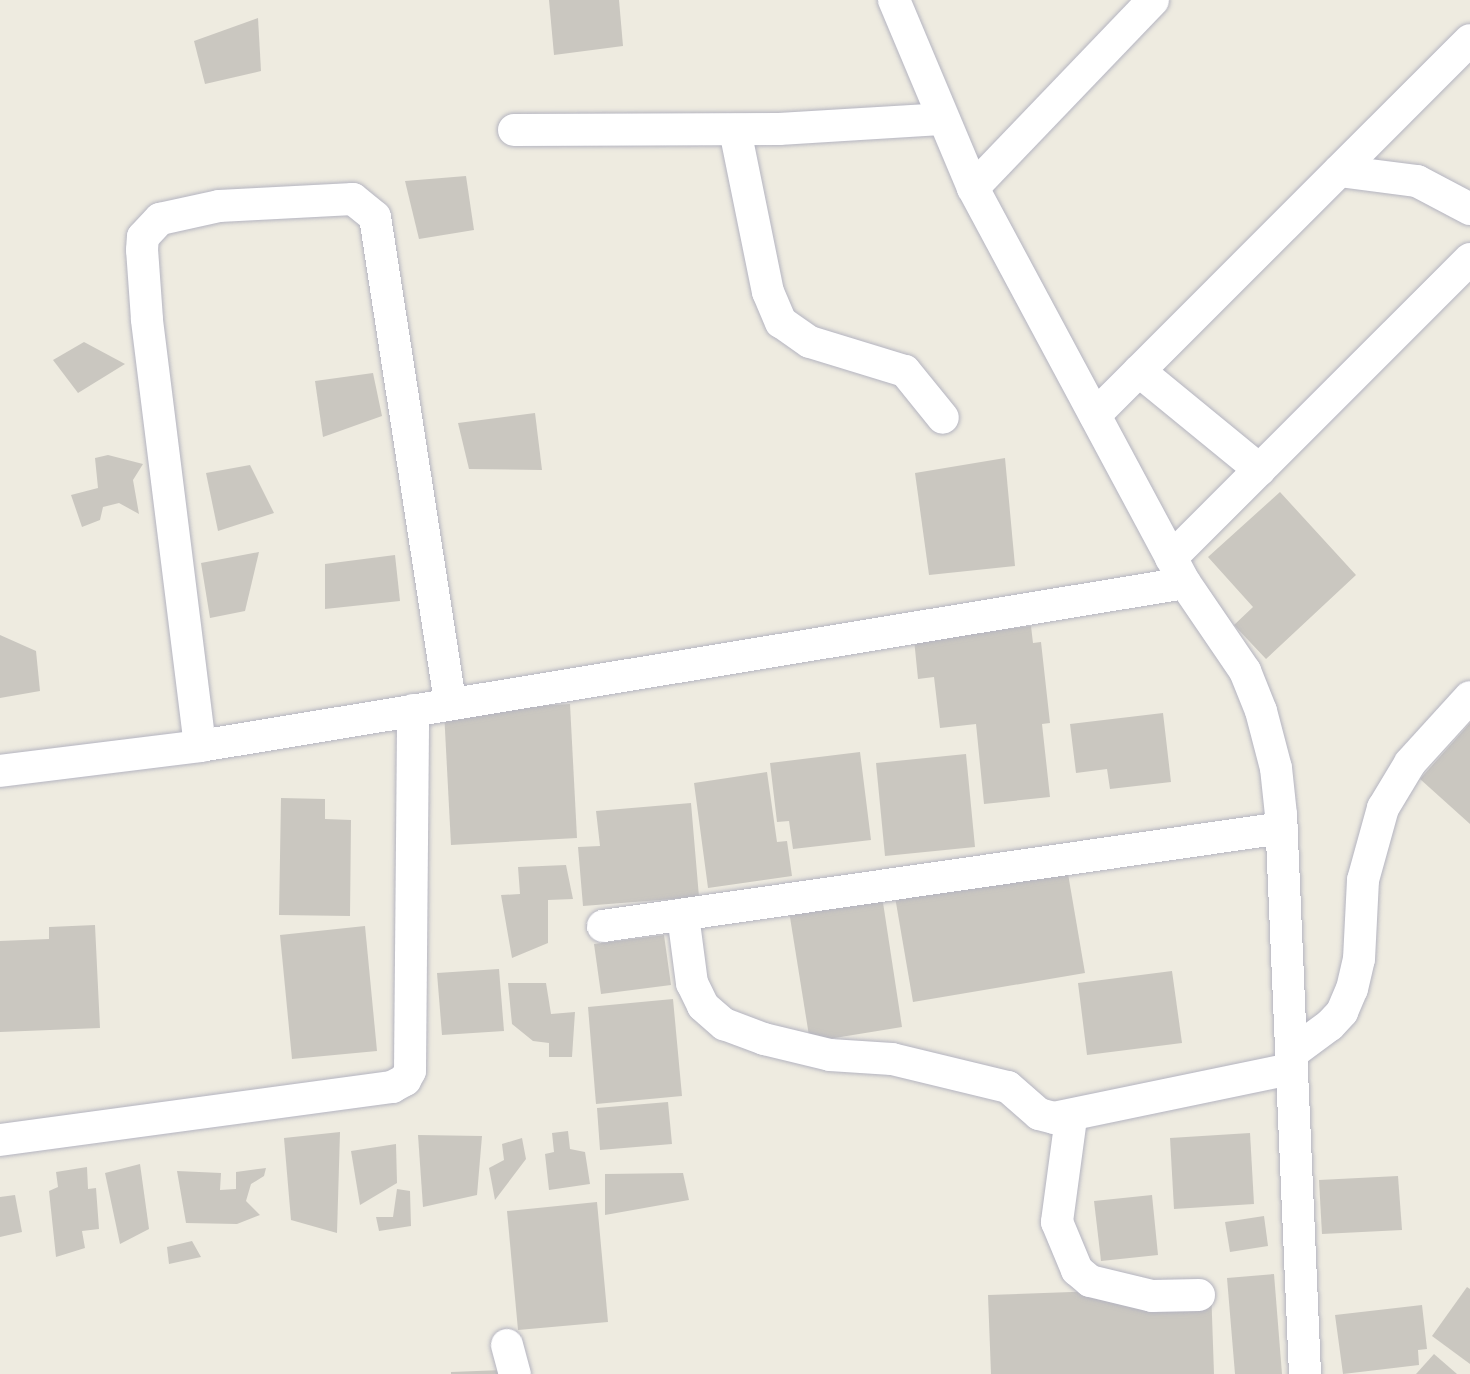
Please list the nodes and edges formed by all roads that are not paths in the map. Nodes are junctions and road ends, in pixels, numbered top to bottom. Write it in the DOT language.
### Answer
graph roads {
  1 [pos="894,0"];
  2 [pos="1153,0"];
  3 [pos="1470,40"];
  4 [pos="941,119"];
  5 [pos="514,130"];
  6 [pos="735,130"];
  7 [pos="1339,171"];
  8 [pos="973,188"];
  9 [pos="1470,208"];
  10 [pos="1470,259"];
  11 [pos="1139,371"];
  12 [pos="1095,415"];
  13 [pos="943,418"];
  14 [pos="1260,470"];
  15 [pos="1178,571"];
  16 [pos="1470,697"];
  17 [pos="450,704"];
  18 [pos="413,710"];
  19 [pos="201,746"];
  20 [pos="0,771"];
  21 [pos="1282,828"];
  22 [pos="683,915"];
  23 [pos="603,926"];
  24 [pos="1291,1061"];
  25 [pos="1071,1118"];
  26 [pos="0,1140"];
  27 [pos="1199,1295"];
  28 [pos="1305,1374"];
  1 -- 4 [label="street"];
  2 -- 8 [label="street"];
  3 -- 7 [label="street"];
  4 -- 6 [label="street"];
  4 -- 8 [label="street"];
  5 -- 6 [label="street"];
  6 -- 13 [label="street"];
  7 -- 9 [label="street"];
  7 -- 11 [label="street"];
  8 -- 12 [label="street"];
  10 -- 14 [label="street"];
  11 -- 12 [label="street"];
  11 -- 14 [label="street"];
  12 -- 15 [label="street"];
  14 -- 15 [label="street"];
  15 -- 17 [label="street"];
  15 -- 21 [label="street"];
  16 -- 24 [label="street"];
  17 -- 18 [label="street"];
  17 -- 19 [label="street"];
  18 -- 19 [label="street"];
  18 -- 26 [label="street"];
  19 -- 20 [label="street"];
  21 -- 22 [label="street"];
  21 -- 24 [label="street"];
  22 -- 23 [label="street"];
  22 -- 25 [label="street"];
  24 -- 25 [label="street"];
  24 -- 28 [label="street"];
  25 -- 27 [label="street"];
}
